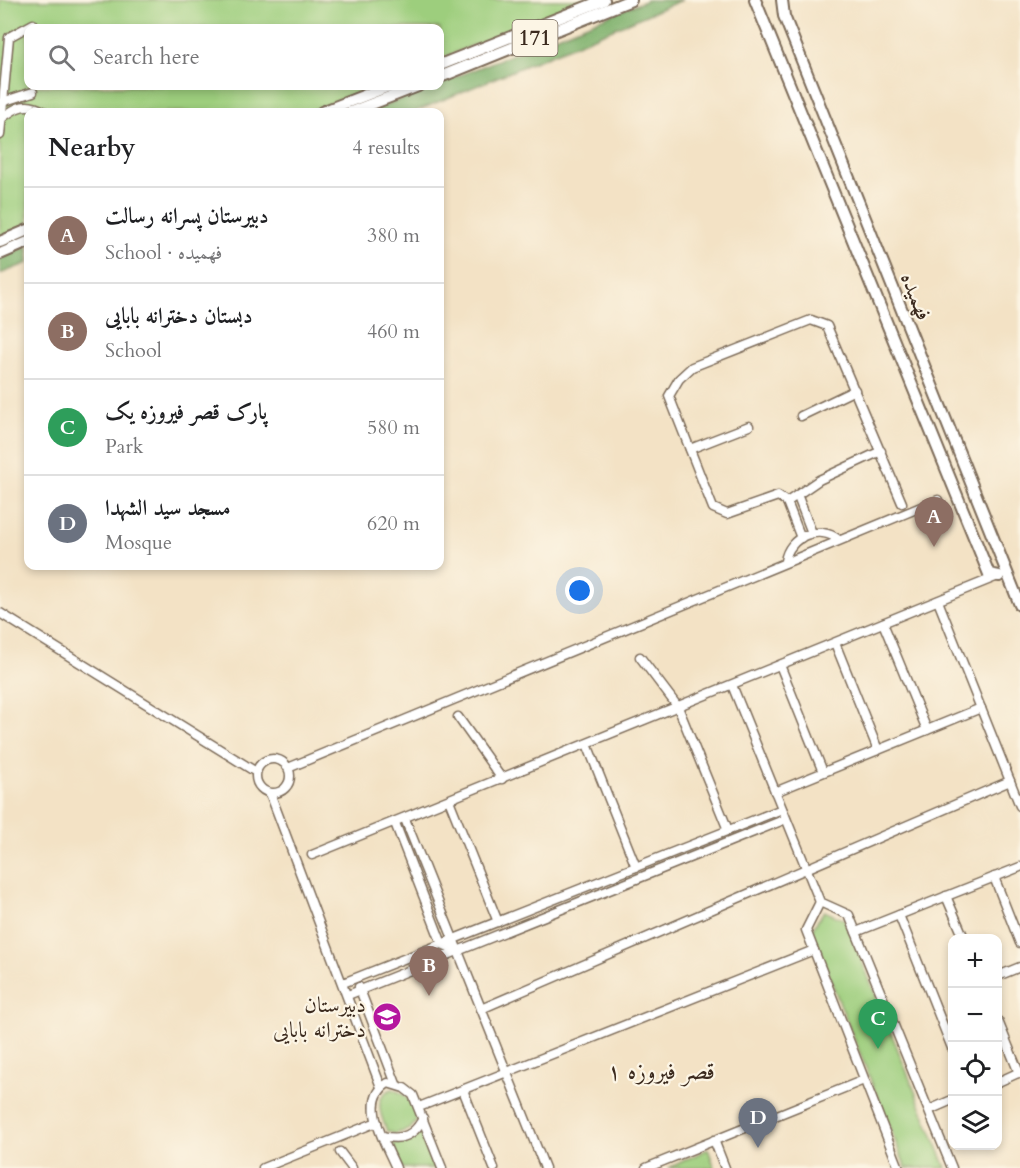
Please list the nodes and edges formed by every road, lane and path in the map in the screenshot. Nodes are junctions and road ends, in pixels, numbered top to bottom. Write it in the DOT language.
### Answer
graph roads {
  1 [pos="604,0"];
  2 [pos="631,0"];
  3 [pos="755,0"];
  4 [pos="782,0"];
  5 [pos="24,29"];
  6 [pos="444,63"];
  7 [pos="444,75"];
  8 [pos="379,90"];
  9 [pos="408,90"];
  10 [pos="33,92"];
  11 [pos="2,102"];
  12 [pos="39,108"];
  13 [pos="332,108"];
  14 [pos="361,108"];
  15 [pos="1,119"];
  16 [pos="0,135"];
  17 [pos="24,232"];
  18 [pos="0,242"];
  19 [pos="24,244"];
  20 [pos="0,254"];
  21 [pos="855,390"];
  22 [pos="801,416"];
  23 [pos="749,426"];
  24 [pos="690,449"];
  25 [pos="880,451"];
  26 [pos="798,497"];
  27 [pos="938,500"];
  28 [pos="787,502"];
  29 [pos="902,503"];
  30 [pos="812,533"];
  31 [pos="801,538"];
  32 [pos="839,540"];
  33 [pos="784,561"];
  34 [pos="1003,574"];
  35 [pos="939,601"];
  36 [pos="1020,605"];
  37 [pos="0,613"];
  38 [pos="883,623"];
  39 [pos="835,643"];
  40 [pos="640,657"];
  41 [pos="780,665"];
  42 [pos="732,685"];
  43 [pos="678,707"];
  44 [pos="981,708"];
  45 [pos="458,717"];
  46 [pos="927,730"];
  47 [pos="587,744"];
  48 [pos="878,750"];
  49 [pos="288,768"];
  50 [pos="256,772"];
  51 [pos="823,772"];
  52 [pos="502,779"];
  53 [pos="1010,782"];
  54 [pos="775,792"];
  55 [pos="270,794"];
  56 [pos="449,801"];
  57 [pos="1020,806"];
  58 [pos="782,809"];
  59 [pos="405,819"];
  60 [pos="786,819"];
  61 [pos="395,823"];
  62 [pos="728,830"];
  63 [pos="312,855"];
  64 [pos="636,867"];
  65 [pos="1020,867"];
  66 [pos="807,869"];
  67 [pos="994,877"];
  68 [pos="946,896"];
  69 [pos="820,902"];
  70 [pos="899,915"];
  71 [pos="498,922"];
  72 [pos="856,932"];
  73 [pos="962,934"];
  74 [pos="453,939"];
  75 [pos="1020,943"];
  76 [pos="442,944"];
  77 [pos="814,950"];
  78 [pos="458,951"];
  79 [pos="1020,967"];
  80 [pos="1002,974"];
  81 [pos="356,978"];
  82 [pos="343,983"];
  83 [pos="360,990"];
  84 [pos="348,995"];
  85 [pos="481,1009"];
  86 [pos="1002,1031"];
  87 [pos="950,1042"];
  88 [pos="507,1072"];
  89 [pos="1019,1073"];
  90 [pos="864,1080"];
  91 [pos="1002,1080"];
  92 [pos="396,1084"];
  93 [pos="381,1087"];
  94 [pos="463,1090"];
  95 [pos="948,1102"];
  96 [pos="419,1107"];
  97 [pos="929,1110"];
  98 [pos="423,1118"];
  99 [pos="377,1122"];
  100 [pos="383,1136"];
  101 [pos="714,1140"];
  102 [pos="340,1152"];
  103 [pos="263,1168"];
  104 [pos="352,1168"];
  105 [pos="396,1168"];
  106 [pos="442,1168"];
  107 [pos="494,1168"];
  108 [pos="545,1168"];
  109 [pos="646,1168"];
  110 [pos="725,1168"];
  111 [pos="899,1168"];
  112 [pos="952,1168"];
  1 -- 6 [label="main road, 171"];
  2 -- 7 [label="main road, 171"];
  3 -- 34 [label="main road, فهمیده"];
  4 -- 34 [label="main road, فهمیده"];
  5 -- 11 [label="street"];
  8 -- 13 [label="main road"];
  9 -- 14 [label="main road"];
  10 -- 11 [label="street"];
  11 -- 15 [label="street"];
  12 -- 15 [label="street"];
  15 -- 16 [label="street"];
  17 -- 18 [label="main road"];
  19 -- 20 [label="main road"];
  21 -- 22 [label="street"];
  21 -- 24 [label="street"];
  21 -- 25 [label="street"];
  23 -- 24 [label="street"];
  24 -- 28 [label="street"];
  25 -- 26 [label="street"];
  25 -- 29 [label="street"];
  26 -- 28 [label="street"];
  26 -- 30 [label="street"];
  27 -- 32 [label="street"];
  28 -- 31 [label="street"];
  30 -- 31 [label="street"];
  30 -- 32 [label="street"];
  31 -- 33 [label="street"];
  32 -- 33 [label="street"];
  33 -- 49 [label="street"];
  34 -- 35 [label="street"];
  34 -- 36 [label="main road, فهمیده"];
  35 -- 38 [label="street"];
  35 -- 44 [label="street"];
  37 -- 50 [label="street"];
  38 -- 39 [label="street"];
  38 -- 46 [label="street"];
  39 -- 41 [label="street"];
  39 -- 48 [label="street"];
  40 -- 43 [label="street"];
  41 -- 42 [label="street"];
  41 -- 51 [label="street"];
  42 -- 43 [label="street"];
  42 -- 54 [label="street"];
  43 -- 47 [label="street"];
  43 -- 62 [label="street"];
  44 -- 46 [label="street"];
  44 -- 53 [label="street"];
  45 -- 52 [label="street"];
  46 -- 48 [label="street"];
  47 -- 52 [label="street"];
  47 -- 64 [label="street"];
  48 -- 51 [label="street"];
  49 -- 50 [label="street"];
  49 -- 55 [label="street"];
  50 -- 55 [label="street"];
  51 -- 54 [label="street"];
  52 -- 56 [label="street"];
  53 -- 57 [label="street"];
  53 -- 66 [label="street"];
  54 -- 58 [label="street"];
  55 -- 82 [label="street"];
  56 -- 59 [label="street"];
  56 -- 71 [label="street"];
  58 -- 60 [label="street"];
  58 -- 62 [label="street"];
  59 -- 61 [label="street"];
  59 -- 74 [label="street"];
  60 -- 66 [label="street"];
  60 -- 78 [label="street"];
  61 -- 63 [label="street"];
  61 -- 76 [label="street"];
  62 -- 64 [label="street"];
  64 -- 71 [label="street"];
  65 -- 67 [label="street"];
  66 -- 69 [label="street"];
  66 -- 85 [label="street"];
  67 -- 68 [label="street"];
  67 -- 75 [label="street"];
  68 -- 70 [label="street"];
  68 -- 73 [label="street"];
  69 -- 72 [label="street"];
  69 -- 77 [label="street"];
  70 -- 72 [label="street"];
  70 -- 87 [label="street"];
  71 -- 74 [label="street"];
  72 -- 97 [label="street"];
  74 -- 76 [label="street"];
  74 -- 78 [label="street"];
  76 -- 78 [label="street"];
  76 -- 81 [label="street"];
  77 -- 88 [label="street"];
  77 -- 90 [label="street"];
  78 -- 83 [label="street"];
  78 -- 85 [label="street"];
  79 -- 80 [label="street"];
  81 -- 82 [label="street"];
  81 -- 83 [label="street"];
  82 -- 84 [label="street"];
  83 -- 84 [label="street"];
  83 -- 92 [label="street"];
  84 -- 93 [label="street"];
  85 -- 88 [label="street"];
  86 -- 89 [label="street"];
  88 -- 94 [label="street"];
  88 -- 108 [label="street"];
  89 -- 91 [label="street"];
  90 -- 101 [label="street"];
  90 -- 111 [label="street"];
  92 -- 93 [label="street"];
  92 -- 96 [label="street"];
  93 -- 99 [label="street"];
  94 -- 96 [label="street"];
  94 -- 107 [label="street"];
  95 -- 97 [label="street"];
  96 -- 98 [label="street"];
  97 -- 112 [label="street"];
  98 -- 100 [label="street"];
  98 -- 106 [label="street"];
  99 -- 100 [label="street"];
  99 -- 103 [label="street"];
  100 -- 105 [label="street"];
  101 -- 109 [label="street"];
  101 -- 110 [label="street"];
  102 -- 104 [label="street"];
}
